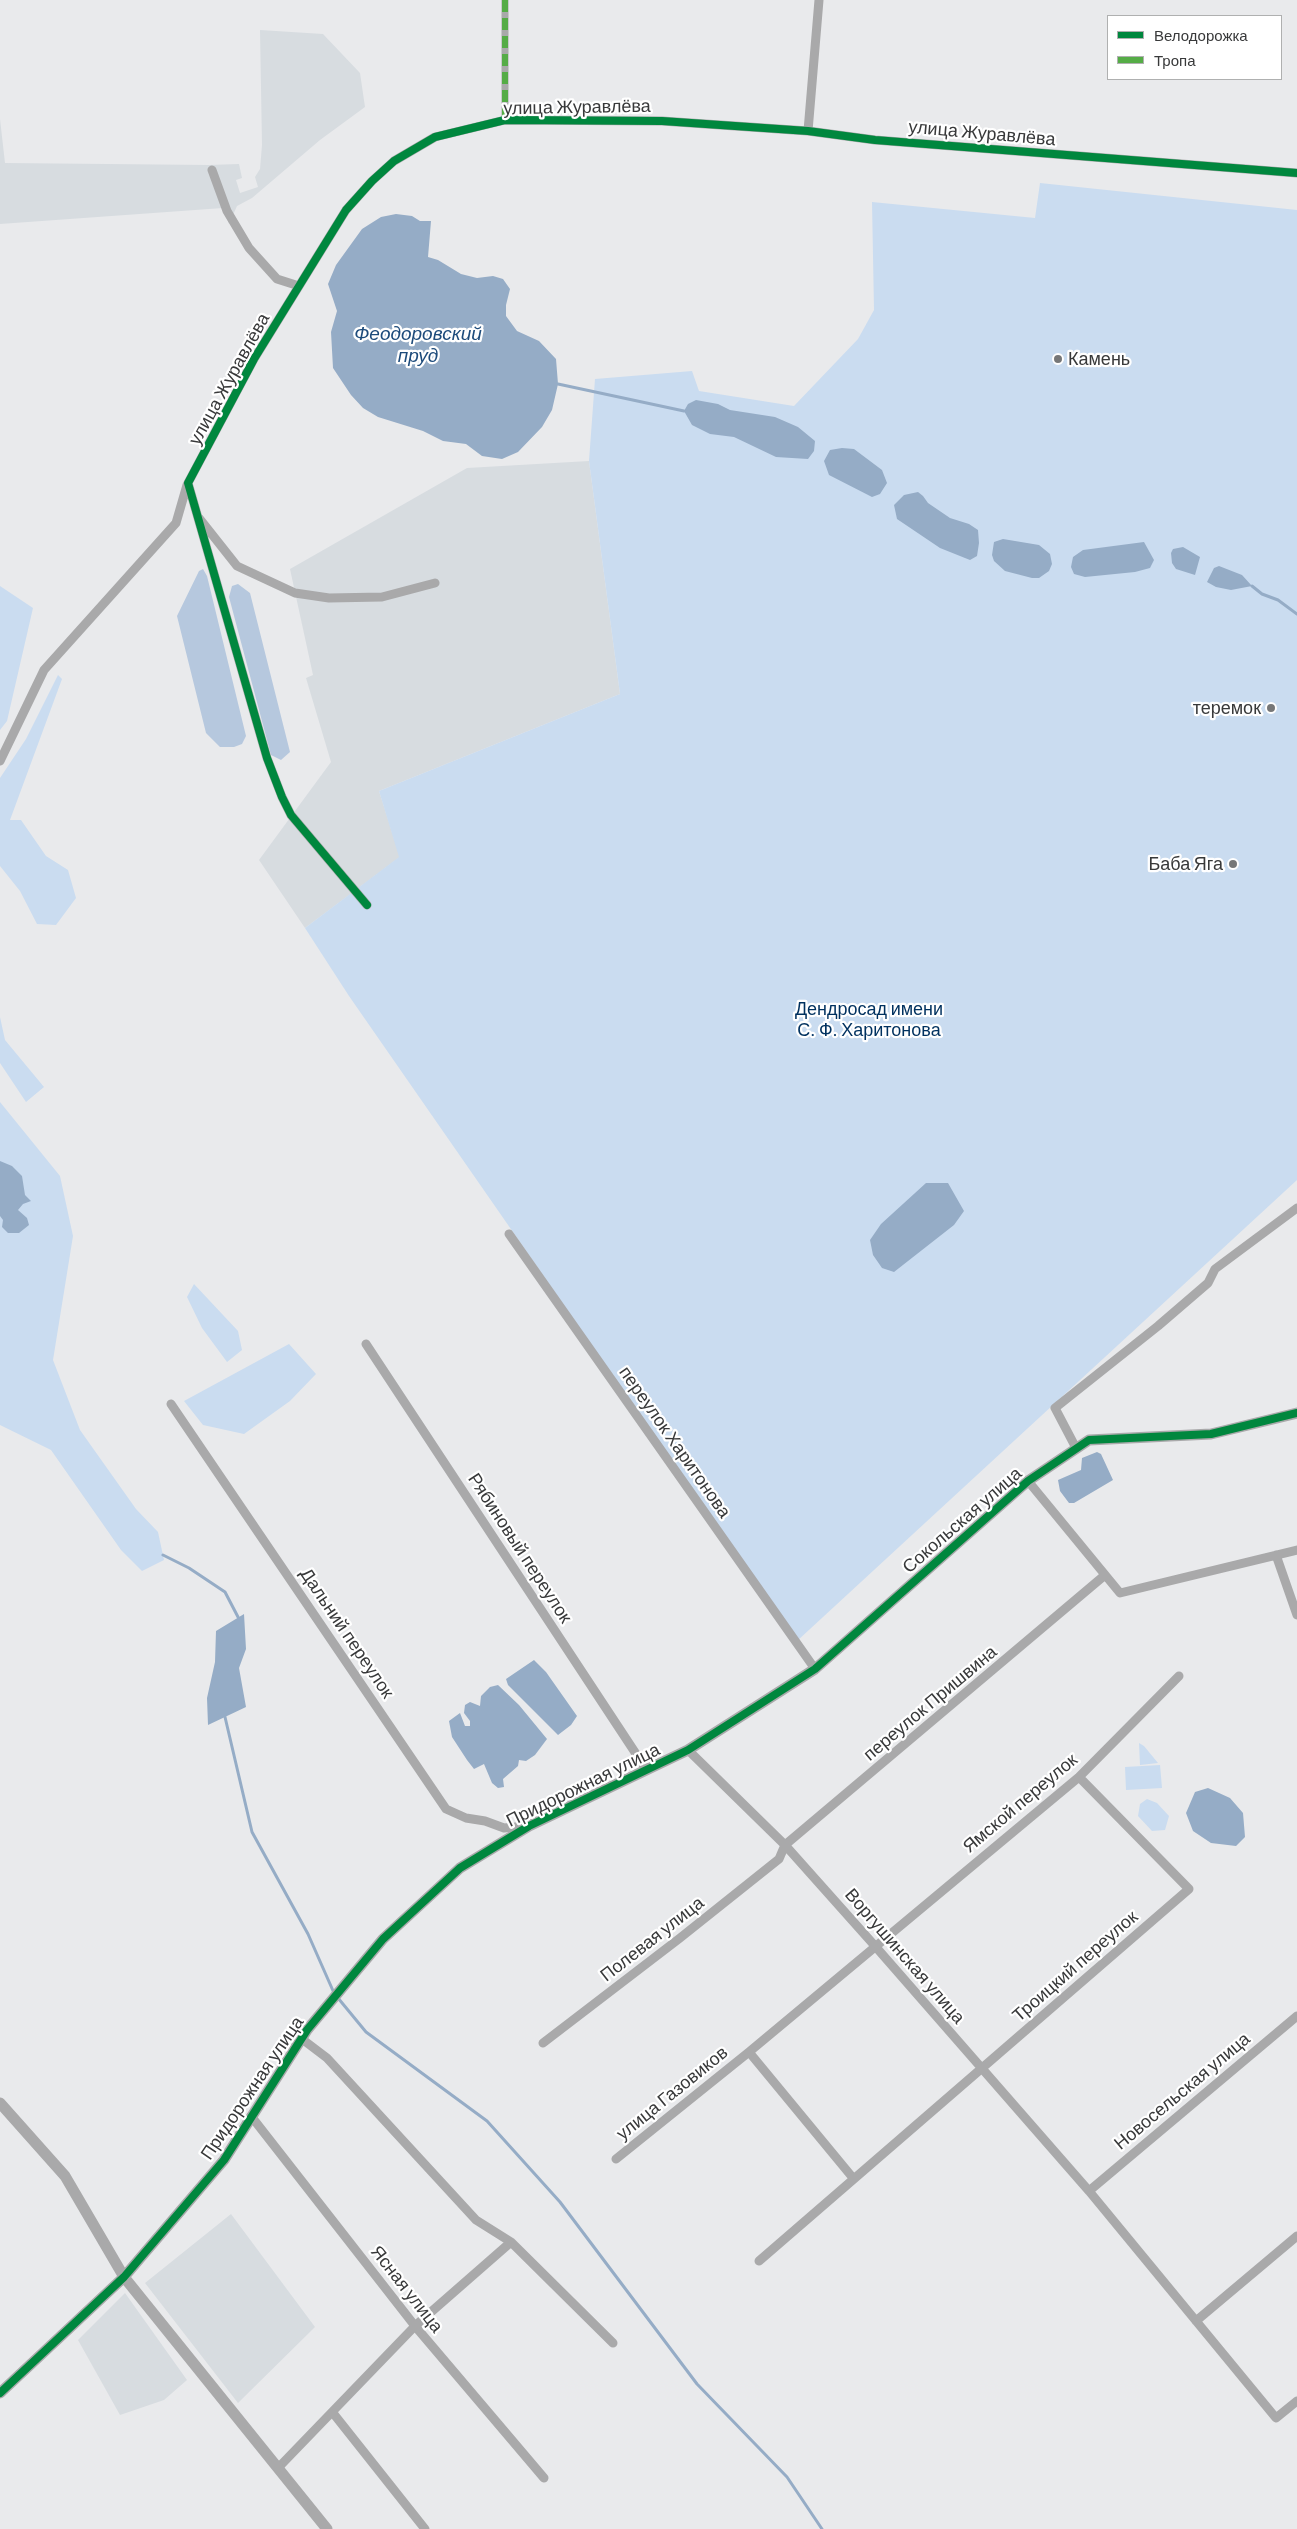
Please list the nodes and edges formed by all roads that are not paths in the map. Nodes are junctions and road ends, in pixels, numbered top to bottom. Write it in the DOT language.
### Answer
graph roads {
  1 [pos="505,0"];
  2 [pos="819,0"];
  3 [pos="505,120"];
  4 [pos="808,131"];
  5 [pos="212,170"];
  6 [pos="1297,173"];
  7 [pos="299,286"];
  8 [pos="188,483"];
  9 [pos="196,514"];
  10 [pos="435,583"];
  11 [pos="0,761"];
  12 [pos="367,905"];
  13 [pos="1297,1208"];
  14 [pos="509,1234"];
  15 [pos="366,1344"];
  16 [pos="171,1404"];
  17 [pos="1297,1413"];
  18 [pos="1076,1448"];
  19 [pos="1028,1481"];
  20 [pos="1297,1550"];
  21 [pos="1276,1555"];
  22 [pos="1106,1575"];
  23 [pos="1297,1614"];
  24 [pos="815,1669"];
  25 [pos="1179,1676"];
  26 [pos="688,1750"];
  27 [pos="646,1769"];
  28 [pos="1079,1777"];
  29 [pos="530,1826"];
  30 [pos="785,1846"];
  31 [pos="778,1859"];
  32 [pos="875,1946"];
  33 [pos="1297,2016"];
  34 [pos="302,2039"];
  35 [pos="544,2043"];
  36 [pos="748,2052"];
  37 [pos="981,2067"];
  38 [pos="0,2103"];
  39 [pos="251,2116"];
  40 [pos="616,2159"];
  41 [pos="854,2178"];
  42 [pos="1089,2191"];
  43 [pos="1297,2236"];
  44 [pos="511,2242"];
  45 [pos="759,2261"];
  46 [pos="124,2277"];
  47 [pos="1196,2321"];
  48 [pos="415,2326"];
  49 [pos="613,2343"];
  50 [pos="0,2393"];
  51 [pos="1297,2401"];
  52 [pos="333,2413"];
  53 [pos="278,2468"];
  54 [pos="544,2478"];
  55 [pos="327,2529"];
  56 [pos="425,2529"];
  1 -- 3 [label="street"];
  2 -- 4 [label="street"];
  3 -- 4 [label="street, улица Журавлёва"];
  3 -- 7 [label="street, улица Журавлёва"];
  4 -- 6 [label="street, улица Журавлёва"];
  5 -- 7 [label="street"];
  7 -- 8 [label="street, улица Журавлёва"];
  8 -- 9 [label="street"];
  8 -- 11 [label="street, улица Журавлёва"];
  9 -- 10 [label="street"];
  9 -- 12 [label="street"];
  13 -- 18 [label="street"];
  14 -- 24 [label="street, переулок Харитонова"];
  15 -- 27 [label="street, Рябиновый переулок"];
  16 -- 29 [label="street, Дальний переулок"];
  17 -- 18 [label="street, Сокольская улица"];
  18 -- 19 [label="street, Сокольская улица"];
  19 -- 22 [label="street"];
  19 -- 24 [label="street, Сокольская улица"];
  20 -- 21 [label="street"];
  21 -- 22 [label="street"];
  21 -- 23 [label="street"];
  22 -- 30 [label="street, переулок Пришвина"];
  24 -- 26 [label="street, Сокольская улица"];
  25 -- 28 [label="street, Ямской переулок"];
  26 -- 27 [label="street, Придорожная улица"];
  26 -- 30 [label="street, Воргушинская улица"];
  27 -- 29 [label="street, Придорожная улица"];
  28 -- 32 [label="street, Ямской переулок"];
  28 -- 37 [label="street, Троицкий переулок"];
  29 -- 34 [label="street, Придорожная улица"];
  30 -- 31 [label="street, переулок Пришвина"];
  30 -- 32 [label="street, Воргушинская улица"];
  31 -- 35 [label="street, Полевая улица"];
  32 -- 36 [label="street, Ямской переулок"];
  32 -- 37 [label="street, Воргушинская улица"];
  33 -- 42 [label="street, Новосельская улица"];
  34 -- 39 [label="street, Придорожная улица"];
  34 -- 44 [label="street"];
  36 -- 40 [label="street, улица Газовиков"];
  36 -- 41 [label="street"];
  37 -- 41 [label="street, Троицкий переулок"];
  37 -- 42 [label="street, Воргушинская улица"];
  38 -- 46 [label="street"];
  39 -- 46 [label="street, Придорожная улица"];
  39 -- 48 [label="street, Ясная улица"];
  41 -- 45 [label="street, Троицкий переулок"];
  42 -- 47 [label="street, Воргушинская улица"];
  43 -- 47 [label="street"];
  44 -- 48 [label="street"];
  44 -- 49 [label="street"];
  46 -- 50 [label="street, Придорожная улица"];
  46 -- 53 [label="street"];
  47 -- 51 [label="street, Воргушинская улица"];
  48 -- 52 [label="street"];
  48 -- 54 [label="street, Ясная улица"];
  52 -- 53 [label="street"];
  52 -- 56 [label="street"];
  53 -- 55 [label="street"];
}
